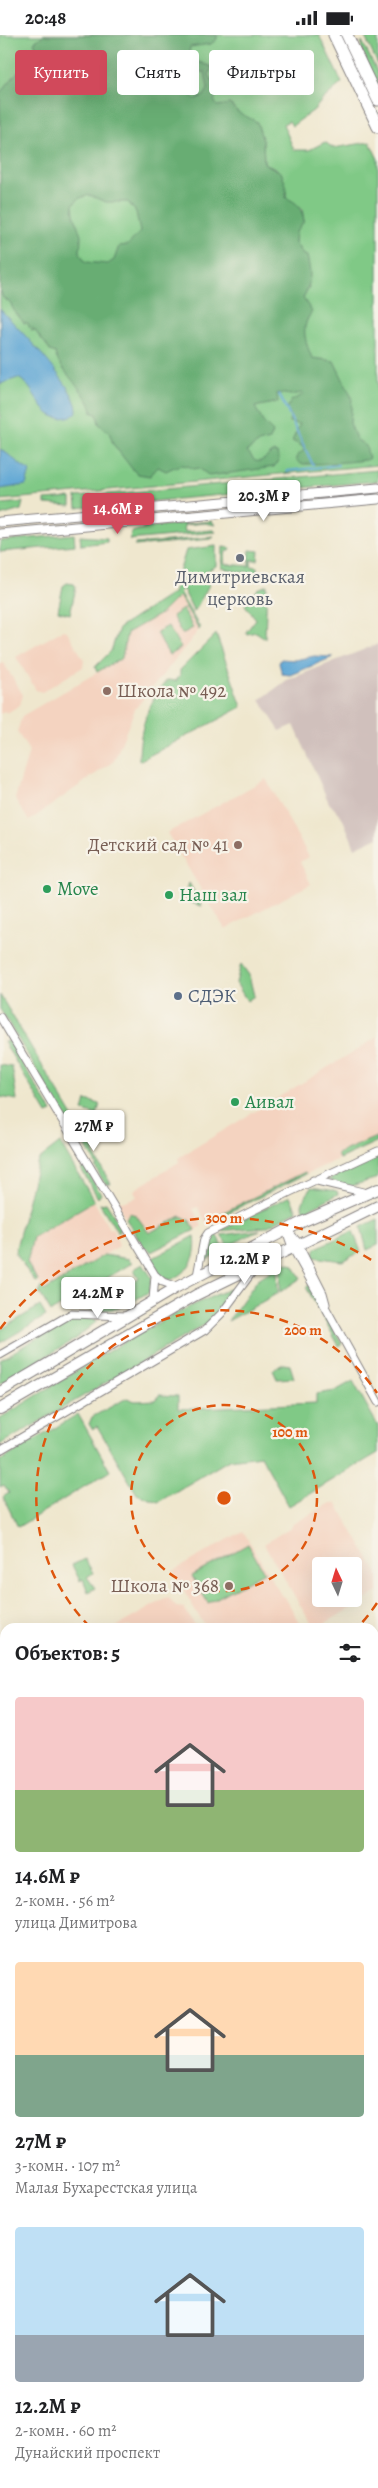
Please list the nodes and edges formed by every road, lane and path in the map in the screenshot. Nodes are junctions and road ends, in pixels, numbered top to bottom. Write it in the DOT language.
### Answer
graph roads {
  1 [pos="334,35"];
  2 [pos="347,35"];
  3 [pos="378,99"];
  4 [pos="378,127"];
  5 [pos="378,488"];
  6 [pos="378,499"];
  7 [pos="0,522"];
  8 [pos="0,534"];
  9 [pos="0,1017"];
  10 [pos="378,1151"];
  11 [pos="323,1180"];
  12 [pos="378,1189"];
  13 [pos="368,1193"];
  14 [pos="378,1207"];
  15 [pos="286,1230"];
  16 [pos="295,1246"];
  17 [pos="258,1264"];
  18 [pos="156,1275"];
  19 [pos="197,1276"];
  20 [pos="177,1287"];
  21 [pos="153,1300"];
  22 [pos="126,1316"];
  23 [pos="0,1355"];
  24 [pos="0,1392"];
  25 [pos="378,1402"];
  26 [pos="0,1409"];
  27 [pos="0,1450"];
  1 -- 4 [label="main road"];
  2 -- 3 [label="main road"];
  5 -- 7 [label="street"];
  6 -- 8 [label="street"];
  9 -- 18 [label="street"];
  10 -- 11 [label="street"];
  11 -- 13 [label="street"];
  11 -- 19 [label="street"];
  12 -- 13 [label="main road"];
  13 -- 15 [label="main road"];
  14 -- 16 [label="main road"];
  15 -- 16 [label="street"];
  15 -- 19 [label="main road"];
  16 -- 17 [label="main road"];
  16 -- 25 [label="street"];
  17 -- 26 [label="main road"];
  17 -- 27 [label="street"];
  18 -- 20 [label="street"];
  18 -- 21 [label="street"];
  19 -- 20 [label="main road"];
  20 -- 21 [label="main road"];
  21 -- 22 [label="main road"];
  22 -- 23 [label="street"];
  22 -- 24 [label="main road"];
}
